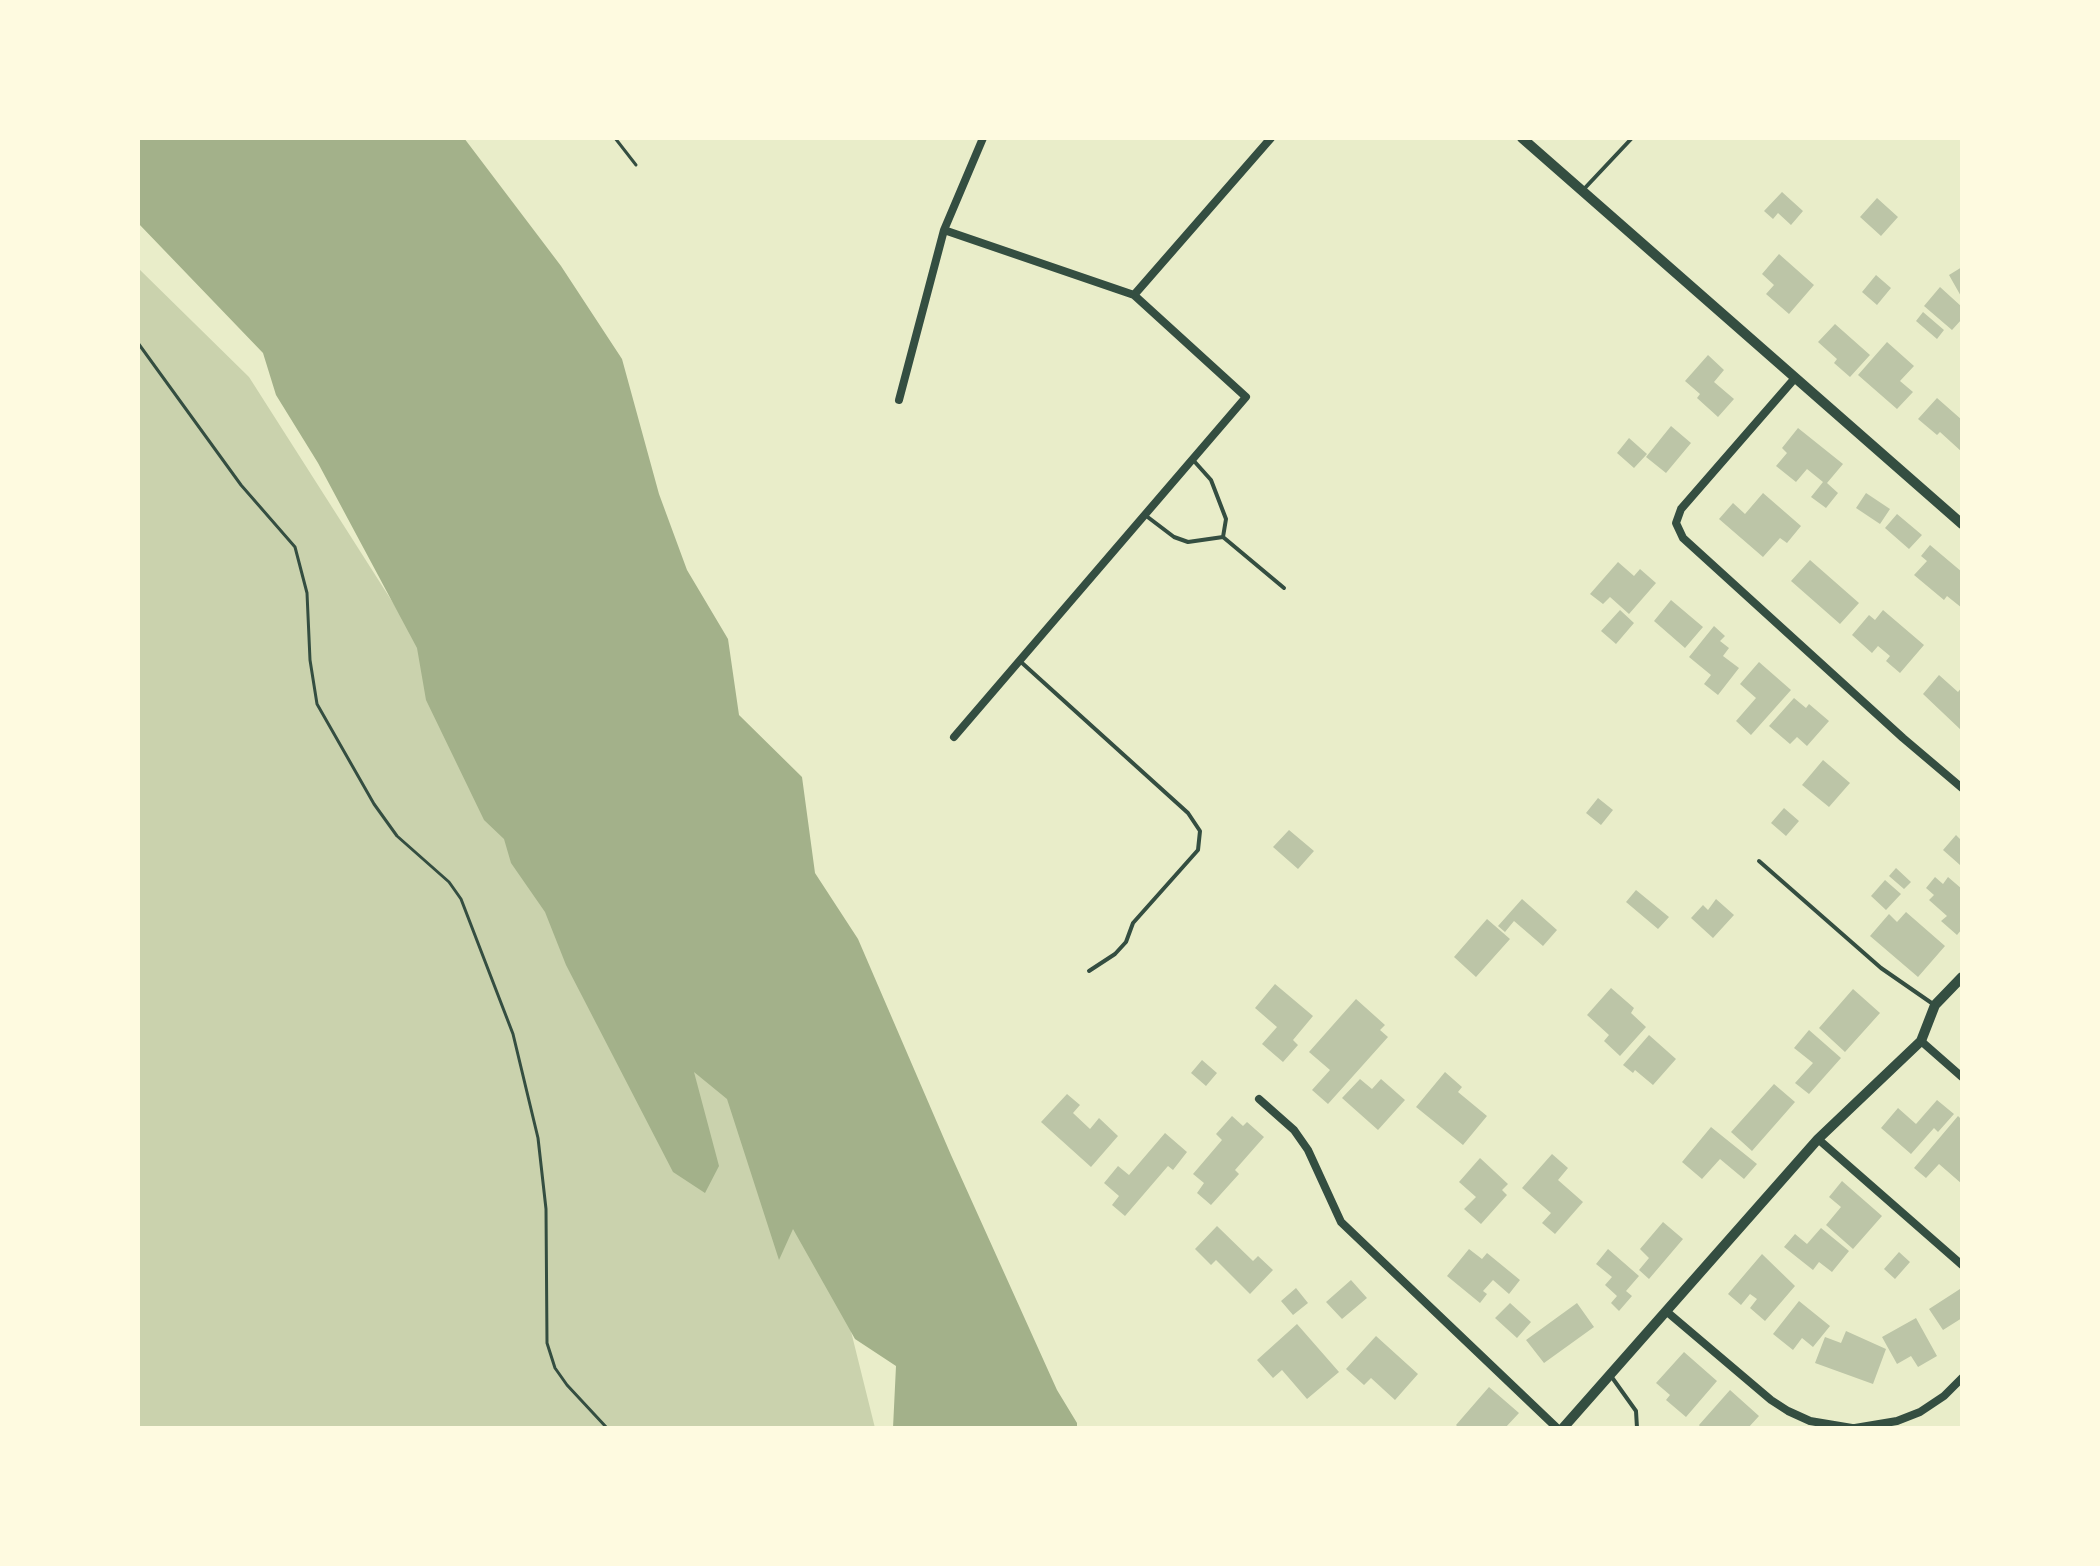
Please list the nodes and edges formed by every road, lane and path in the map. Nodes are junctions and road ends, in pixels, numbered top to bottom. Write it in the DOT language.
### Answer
graph roads {
  1 [pos="615,138"];
  2 [pos="983,138"];
  3 [pos="1271,138"];
  4 [pos="1522,138"];
  5 [pos="1632,138"];
  6 [pos="636,165"];
  7 [pos="1582,191"];
  8 [pos="944,230"];
  9 [pos="1134,295"];
  10 [pos="138,343"];
  11 [pos="1795,378"];
  12 [pos="899,400"];
  13 [pos="1192,459"];
  14 [pos="1145,515"];
  15 [pos="1962,524"];
  16 [pos="1223,537"];
  17 [pos="1284,588"];
  18 [pos="1019,661"];
  19 [pos="954,737"];
  20 [pos="1962,788"];
  21 [pos="1759,861"];
  22 [pos="1089,971"];
  23 [pos="1962,977"];
  24 [pos="1935,1005"];
  25 [pos="1921,1041"];
  26 [pos="1962,1077"];
  27 [pos="1259,1099"];
  28 [pos="1818,1139"];
  29 [pos="1962,1265"];
  30 [pos="1666,1311"];
  31 [pos="1611,1376"];
  32 [pos="1962,1378"];
  33 [pos="607,1428"];
  34 [pos="1560,1428"];
  35 [pos="1637,1428"];
  36 [pos="1854,1428"];
  1 -- 6 [label="path"];
  2 -- 8 [label="street"];
  3 -- 9 [label="street"];
  4 -- 7 [label="street"];
  5 -- 7 [label="lane"];
  7 -- 11 [label="street"];
  8 -- 9 [label="street"];
  8 -- 12 [label="street"];
  9 -- 13 [label="street"];
  10 -- 33 [label="path"];
  11 -- 15 [label="street"];
  11 -- 20 [label="street"];
  13 -- 14 [label="street"];
  13 -- 16 [label="lane"];
  14 -- 16 [label="lane"];
  14 -- 18 [label="street"];
  16 -- 17 [label="lane"];
  18 -- 19 [label="street"];
  18 -- 22 [label="lane"];
  21 -- 24 [label="lane"];
  23 -- 24 [label="street"];
  24 -- 25 [label="street"];
  25 -- 26 [label="street"];
  25 -- 28 [label="street"];
  27 -- 34 [label="street"];
  28 -- 29 [label="street"];
  28 -- 30 [label="street"];
  30 -- 31 [label="street"];
  30 -- 36 [label="street"];
  31 -- 34 [label="street"];
  31 -- 35 [label="lane"];
  32 -- 36 [label="street"];
}
